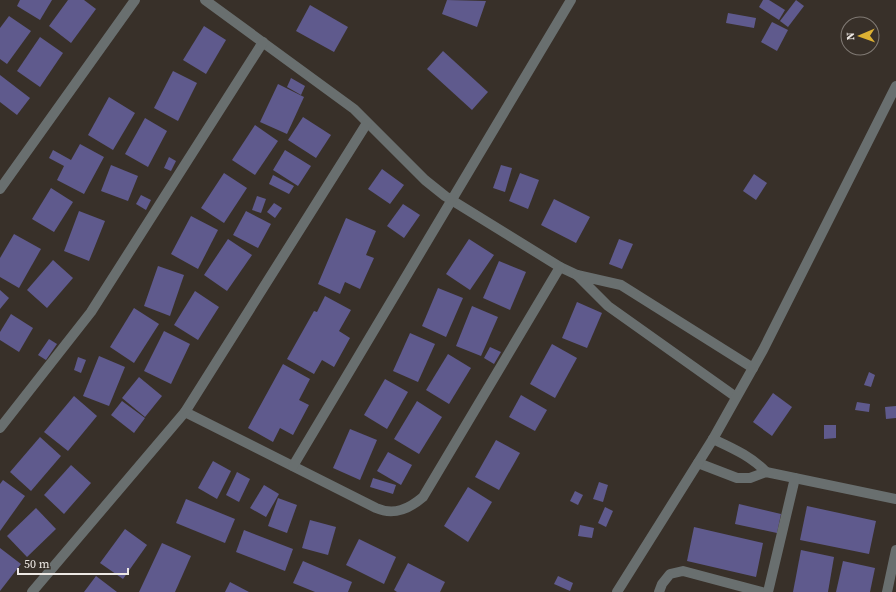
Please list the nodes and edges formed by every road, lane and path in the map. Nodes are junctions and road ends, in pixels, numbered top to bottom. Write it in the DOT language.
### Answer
graph roads {
  1 [pos="135,0"];
  2 [pos="205,0"];
  3 [pos="570,0"];
  4 [pos="263,42"];
  5 [pos="896,86"];
  6 [pos="367,122"];
  7 [pos="0,189"];
  8 [pos="452,200"];
  9 [pos="560,267"];
  10 [pos="578,274"];
  11 [pos="753,368"];
  12 [pos="736,397"];
  13 [pos="185,412"];
  14 [pos="0,428"];
  15 [pos="713,439"];
  16 [pos="698,463"];
  17 [pos="293,466"];
  18 [pos="766,472"];
  19 [pos="795,478"];
  20 [pos="896,500"];
  21 [pos="896,550"];
  22 [pos="32,592"];
  23 [pos="617,592"];
  24 [pos="659,592"];
  25 [pos="762,592"];
  26 [pos="768,592"];
  27 [pos="887,592"];
  1 -- 7 [label="street"];
  2 -- 4 [label="street"];
  3 -- 8 [label="street"];
  4 -- 6 [label="street"];
  4 -- 14 [label="street"];
  5 -- 11 [label="street"];
  6 -- 8 [label="street"];
  6 -- 13 [label="street"];
  8 -- 9 [label="street"];
  8 -- 17 [label="street"];
  9 -- 10 [label="street"];
  9 -- 17 [label="street"];
  10 -- 11 [label="street"];
  10 -- 12 [label="street"];
  11 -- 12 [label="street"];
  12 -- 15 [label="street"];
  13 -- 17 [label="street"];
  13 -- 22 [label="street"];
  15 -- 16 [label="street"];
  15 -- 18 [label="street"];
  16 -- 18 [label="street"];
  16 -- 23 [label="street"];
  18 -- 19 [label="street"];
  19 -- 20 [label="street"];
  19 -- 26 [label="street"];
  21 -- 27 [label="street"];
  24 -- 25 [label="street"];
}
